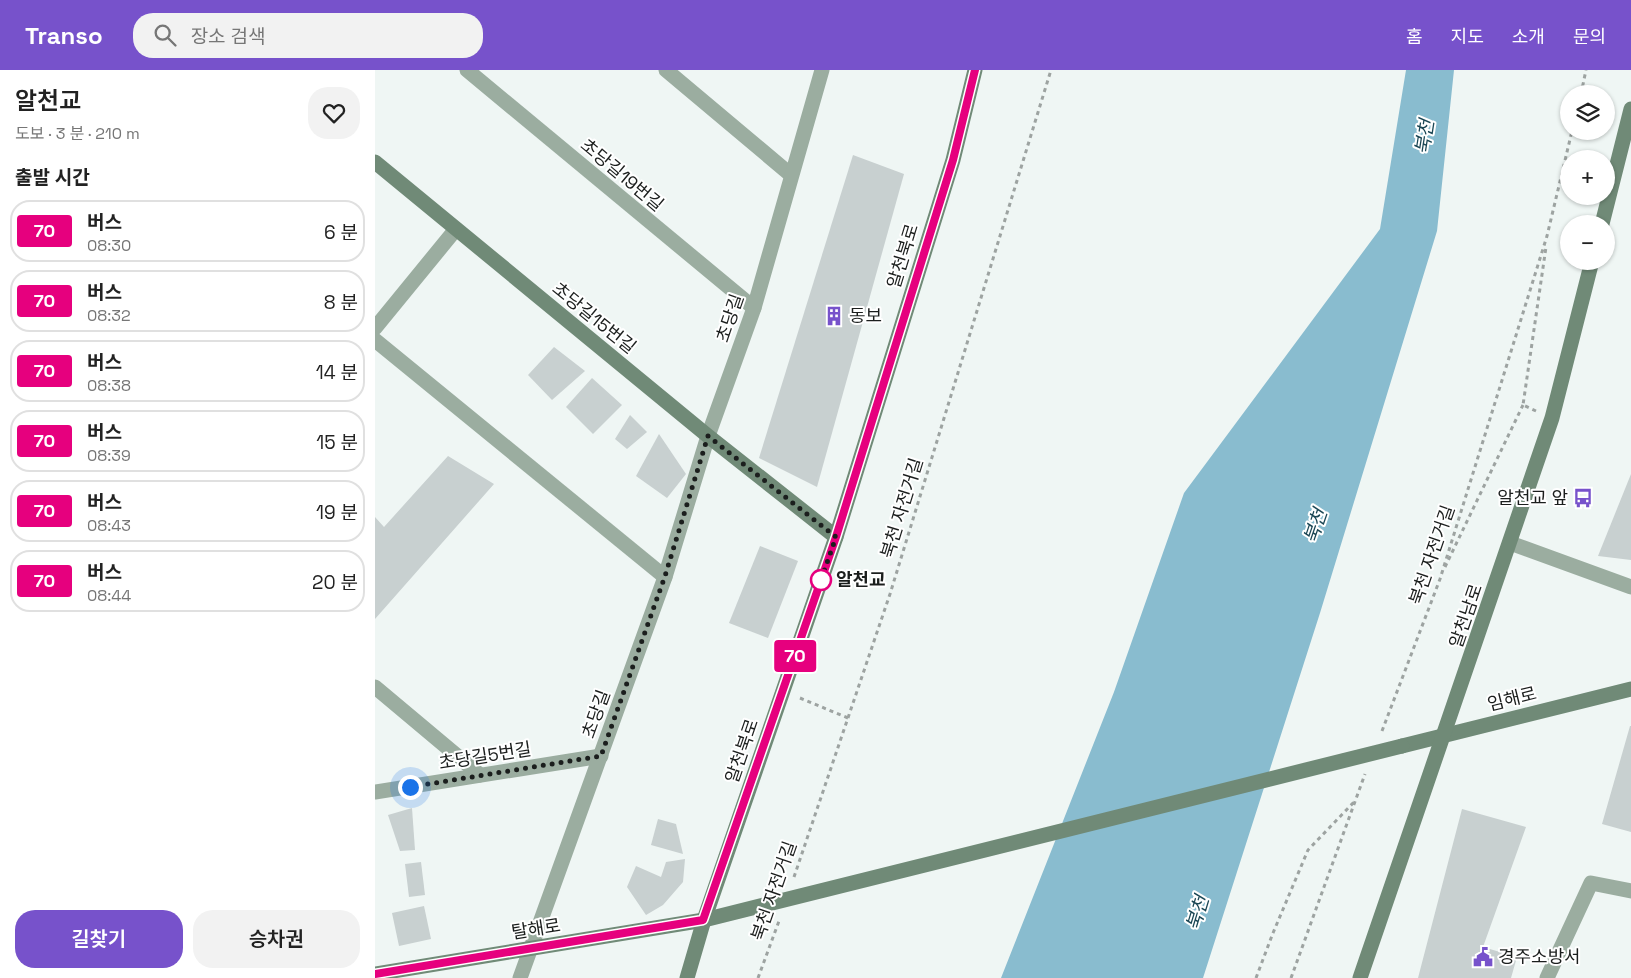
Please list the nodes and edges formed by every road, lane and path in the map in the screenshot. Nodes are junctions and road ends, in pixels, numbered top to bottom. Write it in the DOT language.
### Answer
graph roads {
  1 [pos="467,70"];
  2 [pos="666,70"];
  3 [pos="822,70"];
  4 [pos="975,70"];
  5 [pos="1051,70"];
  6 [pos="1586,70"];
  7 [pos="1583,85"];
  8 [pos="1631,109"];
  9 [pos="1570,140"];
  10 [pos="375,162"];
  11 [pos="791,175"];
  12 [pos="1604,215"];
  13 [pos="456,229"];
  14 [pos="1547,236"];
  15 [pos="1590,270"];
  16 [pos="754,308"];
  17 [pos="375,328"];
  18 [pos="375,340"];
  19 [pos="1523,405"];
  20 [pos="1552,418"];
  21 [pos="708,436"];
  22 [pos="836,537"];
  23 [pos="1510,543"];
  24 [pos="665,576"];
  25 [pos="1439,579"];
  26 [pos="1631,587"];
  27 [pos="375,687"];
  28 [pos="1631,689"];
  29 [pos="783,691"];
  30 [pos="848,718"];
  31 [pos="1445,735"];
  32 [pos="1380,736"];
  33 [pos="1402,746"];
  34 [pos="601,756"];
  35 [pos="1366,772"];
  36 [pos="480,775"];
  37 [pos="375,792"];
  38 [pos="1355,800"];
  39 [pos="794,880"];
  40 [pos="1631,891"];
  41 [pos="781,916"];
  42 [pos="703,920"];
  43 [pos="530,949"];
  44 [pos="375,974"];
  45 [pos="520,978"];
  46 [pos="687,978"];
  47 [pos="758,978"];
  48 [pos="1256,978"];
  49 [pos="1291,978"];
  50 [pos="1361,978"];
  51 [pos="1547,978"];
  1 -- 16 [label="street, 초당길19번길"];
  2 -- 11 [label="street"];
  3 -- 11 [label="street, 초당길"];
  4 -- 22 [label="street, 알천북로"];
  5 -- 30 [label="path, 북천 자전거길"];
  6 -- 7 [label="path"];
  8 -- 12 [label="street"];
  9 -- 14 [label="path, 북천 자전거길"];
  10 -- 13 [label="street, 초당길15번길"];
  11 -- 16 [label="street, 초당길"];
  13 -- 17 [label="street"];
  13 -- 21 [label="street, 초당길15번길"];
  14 -- 19 [label="path"];
  14 -- 25 [label="path, 북천 자전거길"];
  15 -- 20 [label="street, 알천남로"];
  16 -- 21 [label="street, 초당길"];
  18 -- 24 [label="street"];
  19 -- 20 [label="path"];
  19 -- 25 [label="path"];
  20 -- 23 [label="street, 알천남로"];
  21 -- 22 [label="street"];
  21 -- 24 [label="street, 초당길"];
  22 -- 29 [label="street, 알천북로"];
  23 -- 26 [label="street"];
  23 -- 31 [label="street, 알천남로"];
  24 -- 34 [label="street, 초당길"];
  25 -- 32 [label="path, 북천 자전거길"];
  27 -- 36 [label="street"];
  28 -- 31 [label="street, 임해로"];
  29 -- 30 [label="path"];
  29 -- 42 [label="street, 알천북로"];
  30 -- 39 [label="path, 북천 자전거길"];
  31 -- 33 [label="street, 임해로"];
  31 -- 50 [label="street, 알천남로"];
  33 -- 42 [label="street, 탈해로, bridge"];
  34 -- 36 [label="street, 초당길5번길"];
  34 -- 43 [label="street, 초당길"];
  35 -- 38 [label="path"];
  36 -- 37 [label="street, 초당길5번길"];
  38 -- 48 [label="path"];
  38 -- 49 [label="path"];
  40 -- 51 [label="street"];
  41 -- 47 [label="path, 북천 자전거길"];
  42 -- 43 [label="street, 탈해로"];
  42 -- 46 [label="street, 알천북로"];
  43 -- 44 [label="street, 탈해로"];
  43 -- 45 [label="street, 초당길"];
}
